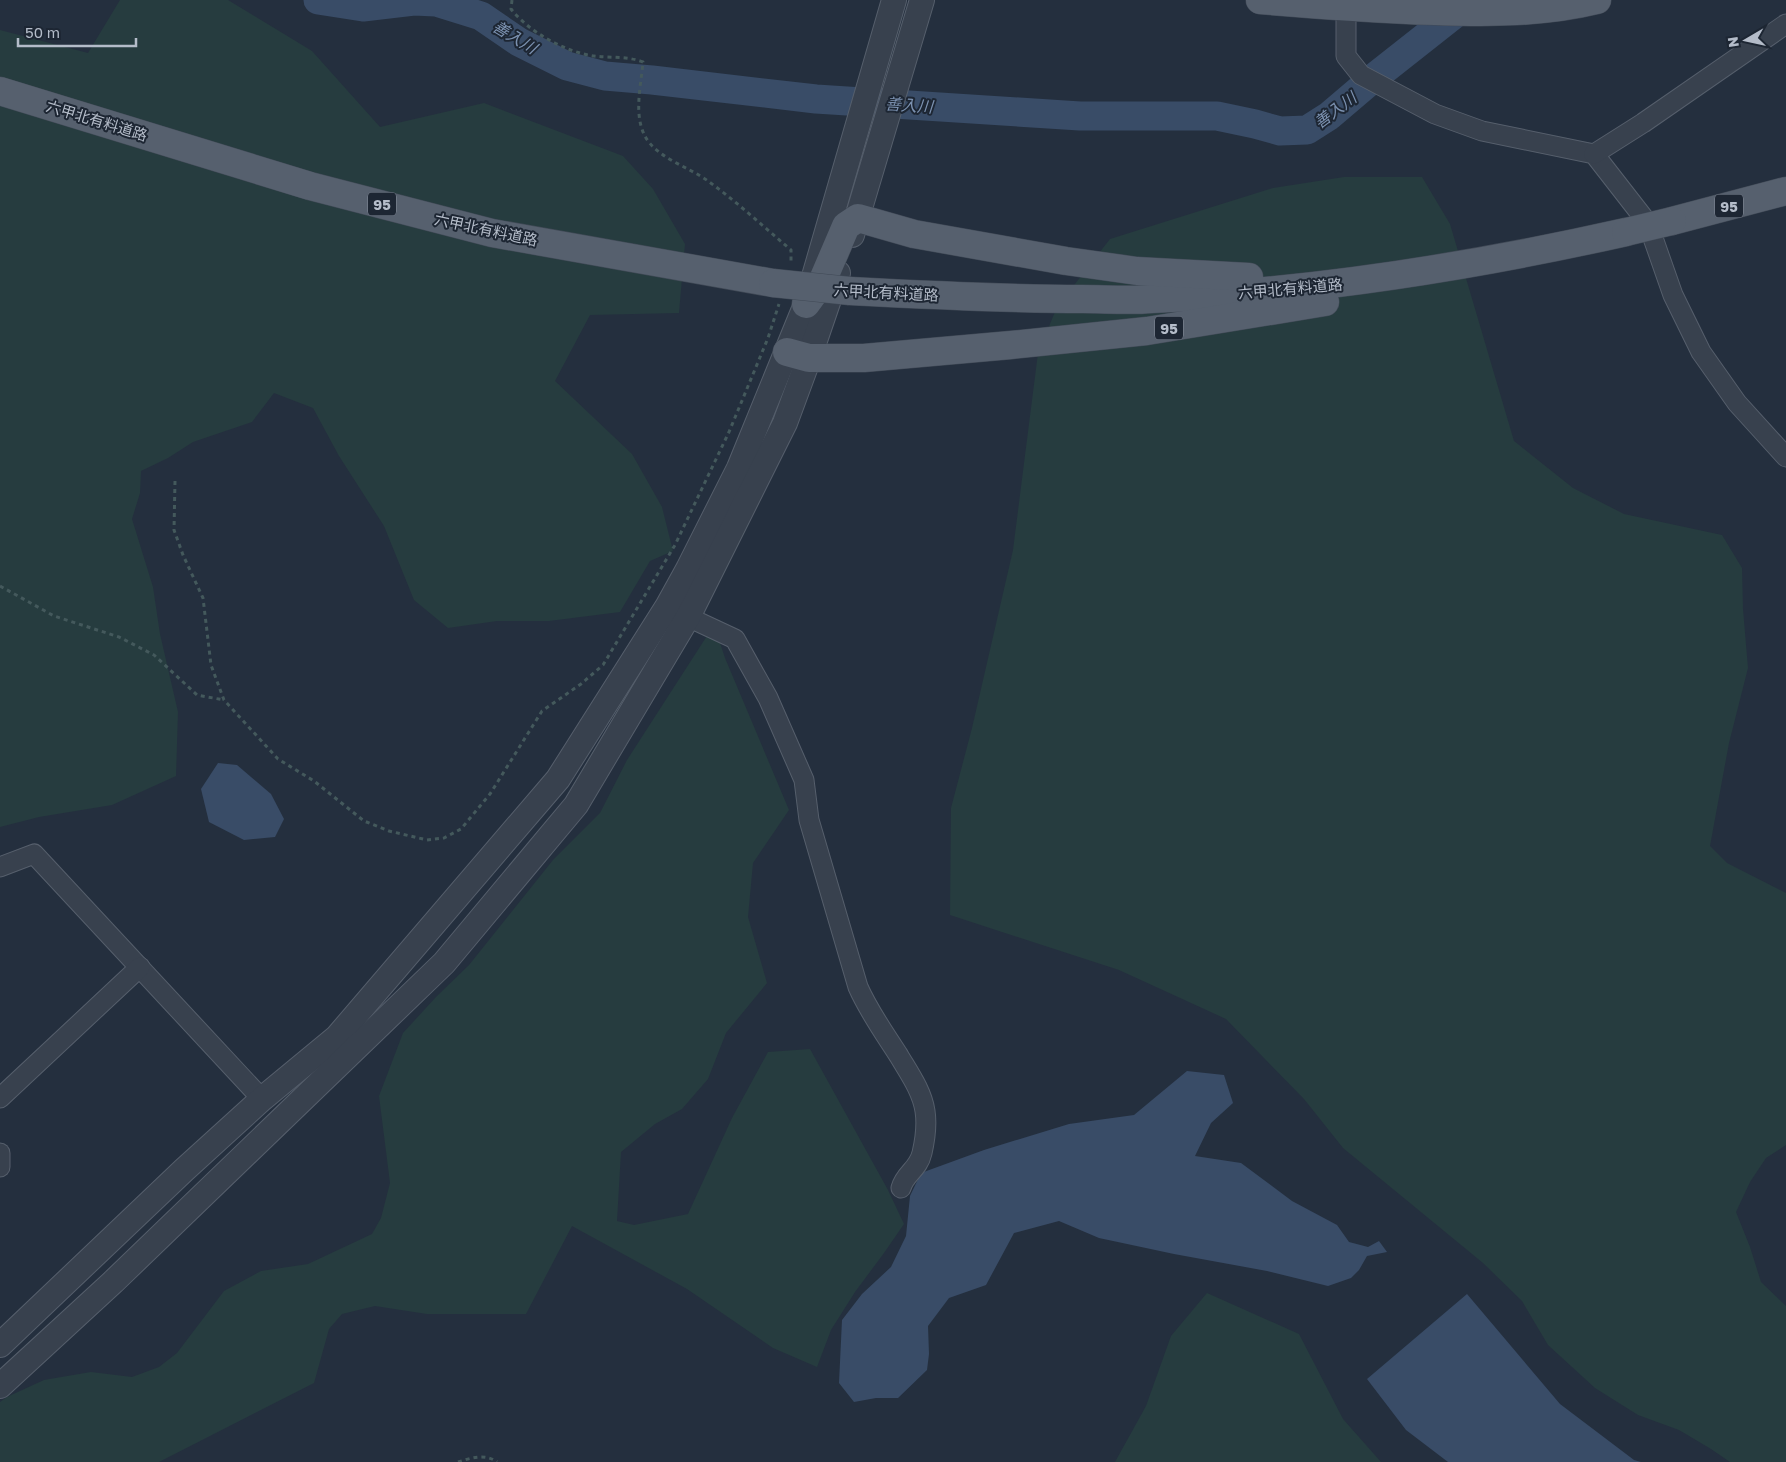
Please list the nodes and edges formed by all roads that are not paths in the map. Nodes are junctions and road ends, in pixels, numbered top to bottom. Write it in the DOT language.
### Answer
graph roads {
  1 [pos="894,0"];
  2 [pos="922,0"];
  3 [pos="1260,0"];
  4 [pos="1597,0"];
  5 [pos="1398,5"];
  6 [pos="1346,7"];
  7 [pos="1786,24"];
  8 [pos="0,91"];
  9 [pos="1594,154"];
  10 [pos="1786,191"];
  11 [pos="858,218"];
  12 [pos="1545,250"];
  13 [pos="1366,281"];
  14 [pos="806,304"];
  15 [pos="798,355"];
  16 [pos="1786,457"];
  17 [pos="678,612"];
  18 [pos="0,867"];
  19 [pos="140,967"];
  20 [pos="0,1098"];
  21 [pos="262,1099"];
  22 [pos="0,1153"];
  23 [pos="0,1167"];
  24 [pos="902,1188"];
  25 [pos="0,1345"];
  26 [pos="0,1386"];
  1 -- 14 [label="street"];
  2 -- 11 [label="street"];
  3 -- 6 [label="main road"];
  4 -- 5 [label="main road"];
  5 -- 6 [label="main road"];
  6 -- 9 [label="street"];
  7 -- 9 [label="street"];
  8 -- 13 [label="main road, 六甲北有料道路 / 95, bridge"];
  9 -- 16 [label="street"];
  10 -- 12 [label="main road, 六甲北有料道路 / 95, bridge"];
  11 -- 13 [label="main road, 95"];
  11 -- 14 [label="main road"];
  11 -- 15 [label="street"];
  12 -- 13 [label="main road, 六甲北有料道路 / 95"];
  12 -- 15 [label="main road, 95"];
  14 -- 15 [label="street"];
  15 -- 17 [label="street"];
  17 -- 21 [label="street"];
  17 -- 24 [label="street"];
  17 -- 26 [label="street"];
  18 -- 19 [label="street"];
  19 -- 20 [label="street"];
  19 -- 21 [label="street"];
  21 -- 25 [label="street"];
  22 -- 23 [label="street"];
}
